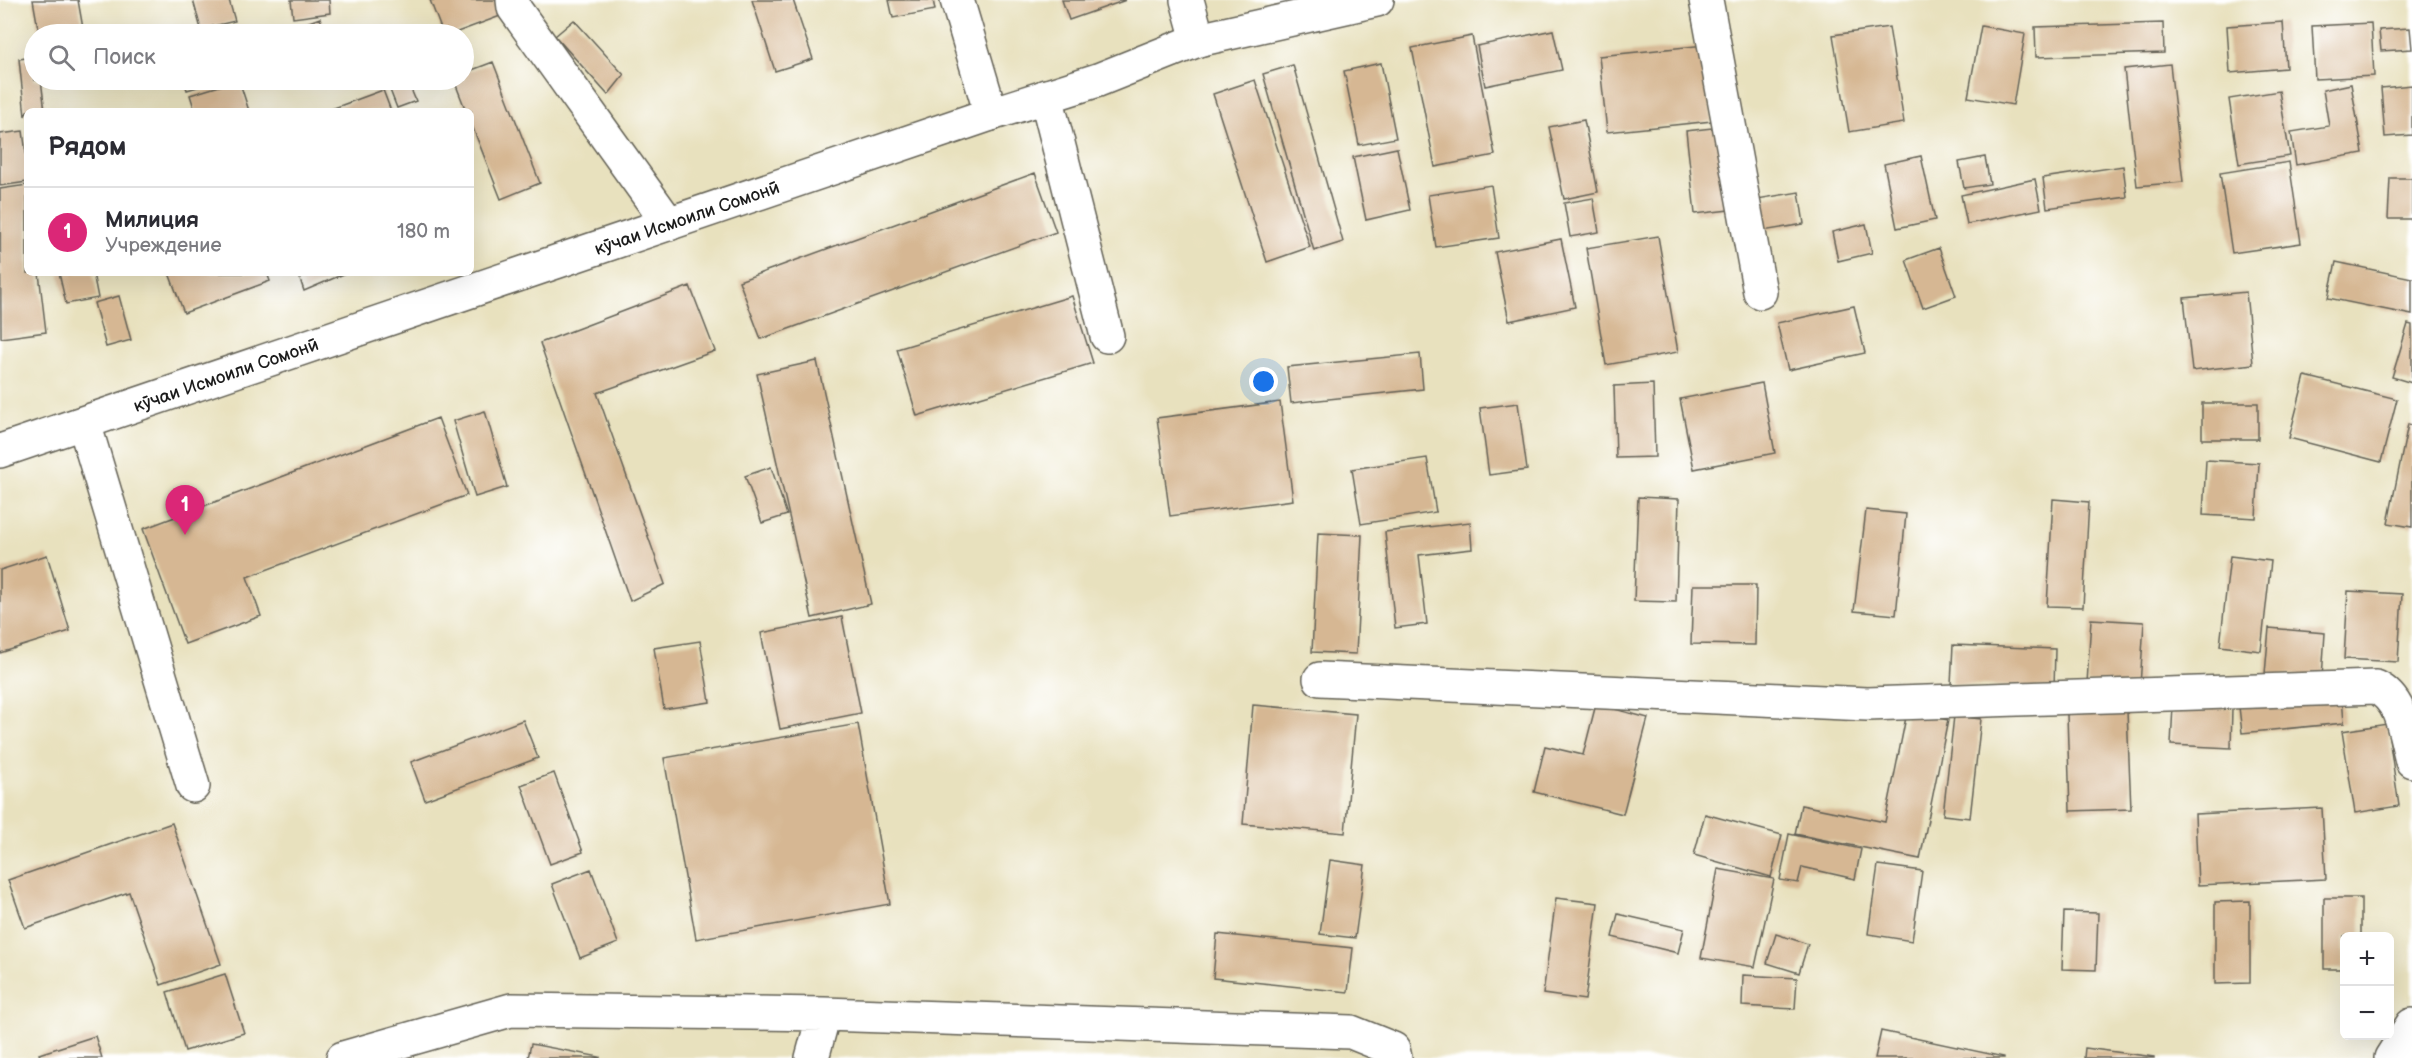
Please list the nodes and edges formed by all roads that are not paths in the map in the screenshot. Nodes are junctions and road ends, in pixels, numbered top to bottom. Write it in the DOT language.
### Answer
graph roads {
  1 [pos="513,0"];
  2 [pos="957,0"];
  3 [pos="1187,0"];
  4 [pos="1377,0"];
  5 [pos="1706,0"];
  6 [pos="1198,40"];
  7 [pos="1046,96"];
  8 [pos="991,114"];
  9 [pos="669,224"];
  10 [pos="1760,292"];
  11 [pos="1107,336"];
  12 [pos="84,423"];
  13 [pos="0,451"];
  14 [pos="1320,679"];
  15 [pos="2412,761"];
  16 [pos="193,786"];
  17 [pos="824,1014"];
  18 [pos="2412,1025"];
  19 [pos="343,1058"];
  20 [pos="812,1058"];
  21 [pos="1395,1058"];
  22 [pos="2391,1058"];
  1 -- 9 [label="street"];
  2 -- 8 [label="street"];
  3 -- 6 [label="street"];
  4 -- 6 [label="street, кӯчаи Исмоили Сомонӣ"];
  5 -- 10 [label="street"];
  6 -- 7 [label="street, кӯчаи Исмоили Сомонӣ"];
  7 -- 8 [label="street, кӯчаи Исмоили Сомонӣ"];
  7 -- 11 [label="street"];
  8 -- 9 [label="street, кӯчаи Исмоили Сомонӣ"];
  9 -- 12 [label="street, кӯчаи Исмоили Сомонӣ"];
  12 -- 13 [label="street, кӯчаи Исмоили Сомонӣ"];
  12 -- 16 [label="street"];
  14 -- 15 [label="street"];
  17 -- 19 [label="street"];
  17 -- 20 [label="street"];
  17 -- 21 [label="street"];
  18 -- 22 [label="street"];
}
